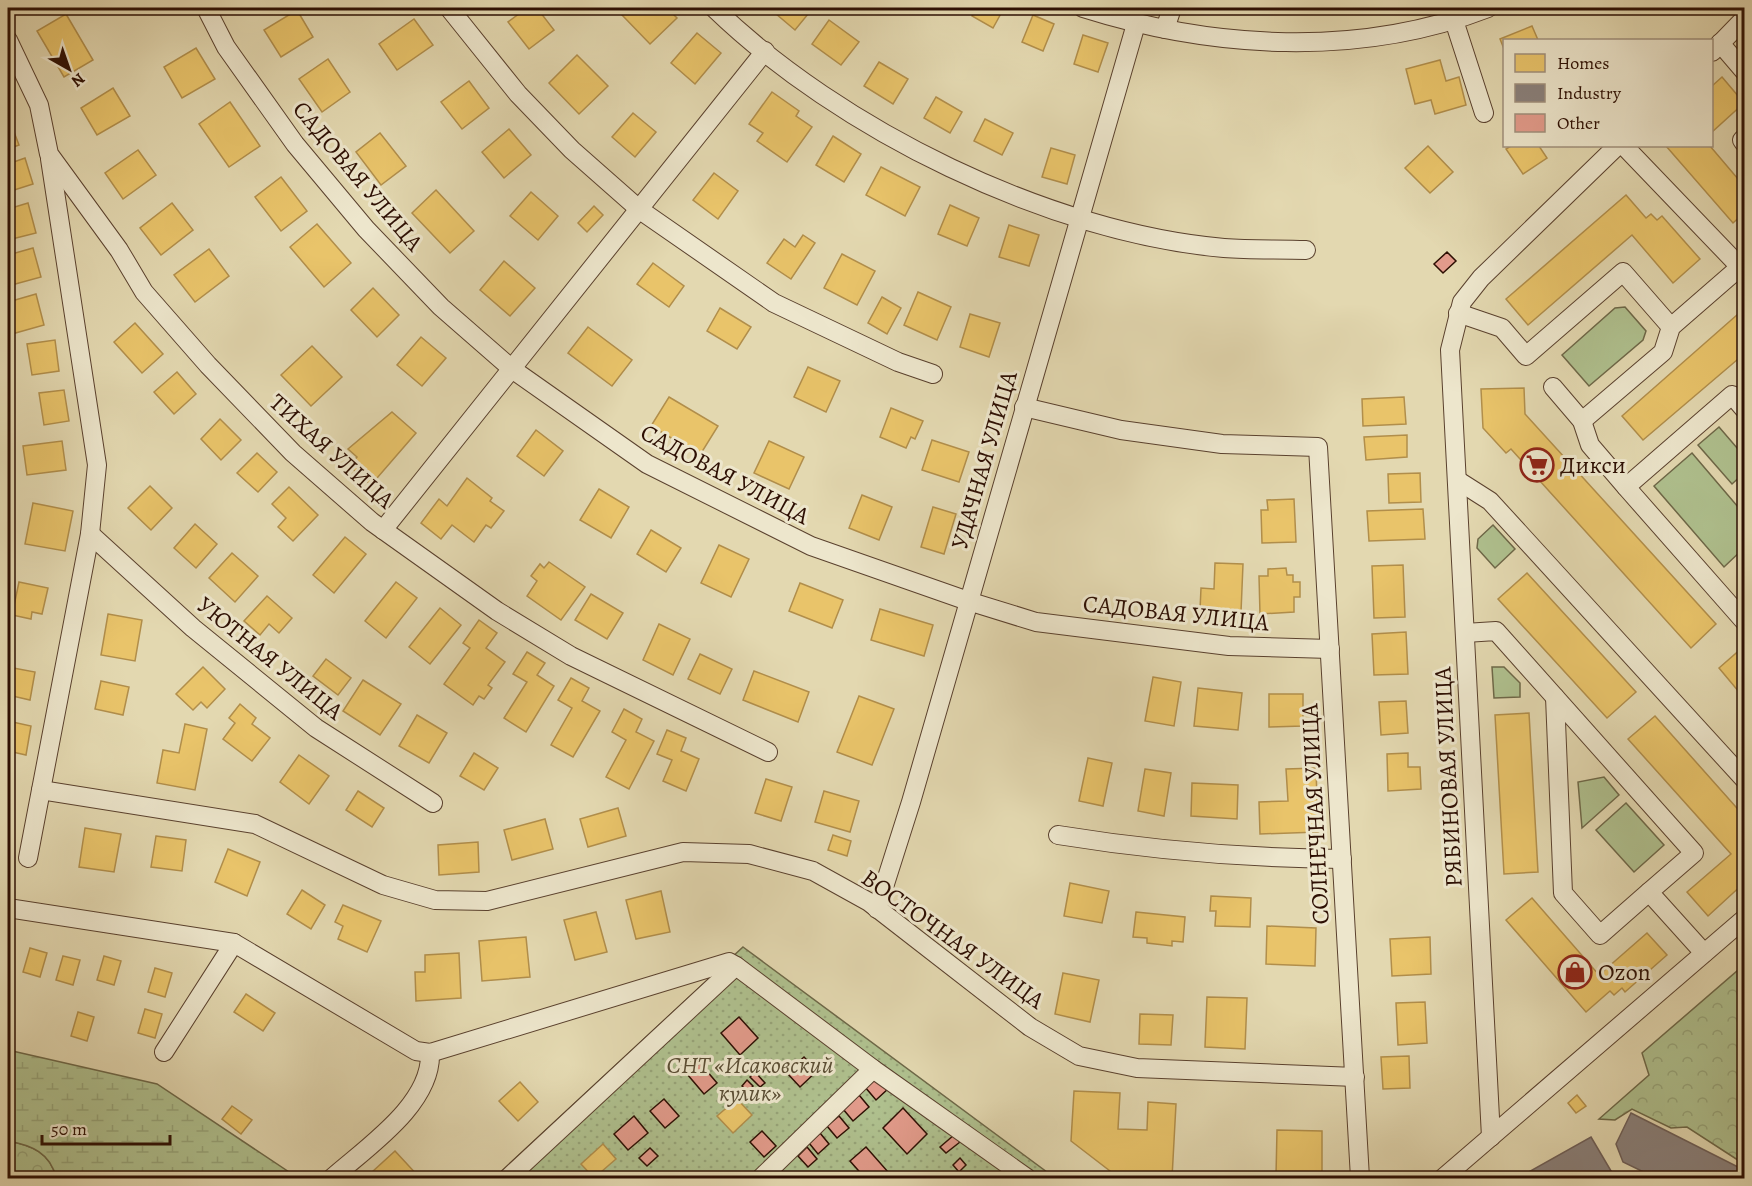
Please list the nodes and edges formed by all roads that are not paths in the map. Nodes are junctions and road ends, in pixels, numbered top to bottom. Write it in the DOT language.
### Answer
graph roads {
  1 [pos="206,8"];
  2 [pos="449,8"];
  3 [pos="714,8"];
  4 [pos="1083,8"];
  5 [pos="1172,8"];
  6 [pos="1488,8"];
  7 [pos="1452,14"];
  8 [pos="1744,20"];
  9 [pos="1136,24"];
  10 [pos="1165,29"];
  11 [pos="8,40"];
  12 [pos="1716,48"];
  13 [pos="765,51"];
  14 [pos="1744,71"];
  15 [pos="1484,113"];
  16 [pos="1616,147"];
  17 [pos="1625,147"];
  18 [pos="49,154"];
  19 [pos="640,210"];
  20 [pos="1079,218"];
  21 [pos="1306,250"];
  22 [pos="1742,269"];
  23 [pos="1458,313"];
  24 [pos="1671,327"];
  25 [pos="512,369"];
  26 [pos="933,374"];
  27 [pos="1553,387"];
  28 [pos="1024,407"];
  29 [pos="1744,410"];
  30 [pos="1582,421"];
  31 [pos="1457,480"];
  32 [pos="1626,487"];
  33 [pos="383,530"];
  34 [pos="90,534"];
  35 [pos="968,601"];
  36 [pos="1744,621"];
  37 [pos="1465,633"];
  38 [pos="1330,649"];
  39 [pos="1555,697"];
  40 [pos="768,752"];
  41 [pos="1744,779"];
  42 [pos="41,790"];
  43 [pos="433,803"];
  44 [pos="1058,835"];
  45 [pos="28,858"];
  46 [pos="1342,859"];
  47 [pos="1649,892"];
  48 [pos="8,908"];
  49 [pos="877,909"];
  50 [pos="1744,919"];
  51 [pos="234,943"];
  52 [pos="1704,953"];
  53 [pos="736,966"];
  54 [pos="164,1052"];
  55 [pos="430,1053"];
  56 [pos="873,1069"];
  57 [pos="1355,1077"];
  58 [pos="1491,1137"];
  59 [pos="332,1179"];
  60 [pos="508,1179"];
  61 [pos="761,1179"];
  62 [pos="1027,1179"];
  63 [pos="1360,1179"];
  64 [pos="1443,1179"];
  1 -- 25 [label="street, САДОВАЯ УЛИЦА"];
  2 -- 19 [label="street"];
  3 -- 13 [label="street"];
  4 -- 9 [label="street"];
  5 -- 10 [label="street"];
  6 -- 7 [label="street"];
  7 -- 10 [label="street"];
  7 -- 15 [label="street"];
  8 -- 12 [label="street"];
  9 -- 10 [label="street"];
  9 -- 20 [label="street, УДАЧНАЯ УЛИЦА"];
  11 -- 18 [label="street, ТИХАЯ УЛИЦА"];
  12 -- 14 [label="street"];
  13 -- 19 [label="street"];
  13 -- 20 [label="street"];
  16 -- 23 [label="street, РЯБИНОВАЯ УЛИЦА"];
  17 -- 22 [label="street"];
  18 -- 33 [label="street, ТИХАЯ УЛИЦА"];
  18 -- 34 [label="street"];
  19 -- 25 [label="street"];
  19 -- 26 [label="street"];
  20 -- 21 [label="street"];
  20 -- 28 [label="street, УДАЧНАЯ УЛИЦА"];
  22 -- 24 [label="street"];
  23 -- 24 [label="street"];
  23 -- 31 [label="street, РЯБИНОВАЯ УЛИЦА"];
  24 -- 30 [label="street"];
  25 -- 33 [label="street"];
  25 -- 35 [label="street, САДОВАЯ УЛИЦА"];
  27 -- 30 [label="street"];
  28 -- 35 [label="street, УДАЧНАЯ УЛИЦА"];
  28 -- 38 [label="street, СОЛНЕЧНАЯ УЛИЦА"];
  29 -- 32 [label="street"];
  30 -- 32 [label="street"];
  31 -- 37 [label="street, РЯБИНОВАЯ УЛИЦА"];
  31 -- 41 [label="street"];
  32 -- 36 [label="street"];
  33 -- 40 [label="street, ТИХАЯ УЛИЦА"];
  34 -- 42 [label="street"];
  34 -- 43 [label="street, УЮТНАЯ УЛИЦА"];
  35 -- 38 [label="street, САДОВАЯ УЛИЦА"];
  35 -- 49 [label="street, УДАЧНАЯ УЛИЦА"];
  37 -- 39 [label="street"];
  37 -- 58 [label="street, РЯБИНОВАЯ УЛИЦА"];
  38 -- 46 [label="street, СОЛНЕЧНАЯ УЛИЦА"];
  39 -- 47 [label="street"];
  39 -- 47 [label="street"];
  42 -- 45 [label="street"];
  42 -- 49 [label="street, ВОСТОЧНАЯ УЛИЦА"];
  44 -- 46 [label="street"];
  46 -- 57 [label="street, СОЛНЕЧНАЯ УЛИЦА"];
  47 -- 52 [label="street"];
  48 -- 51 [label="street"];
  49 -- 57 [label="street, ВОСТОЧНАЯ УЛИЦА"];
  50 -- 52 [label="street"];
  51 -- 54 [label="street"];
  51 -- 55 [label="street"];
  52 -- 58 [label="street"];
  53 -- 55 [label="street"];
  53 -- 56 [label="street"];
  53 -- 60 [label="street"];
  55 -- 59 [label="street"];
  56 -- 61 [label="street"];
  56 -- 62 [label="street"];
  57 -- 63 [label="street, СОЛНЕЧНАЯ УЛИЦА"];
  58 -- 64 [label="street"];
}
